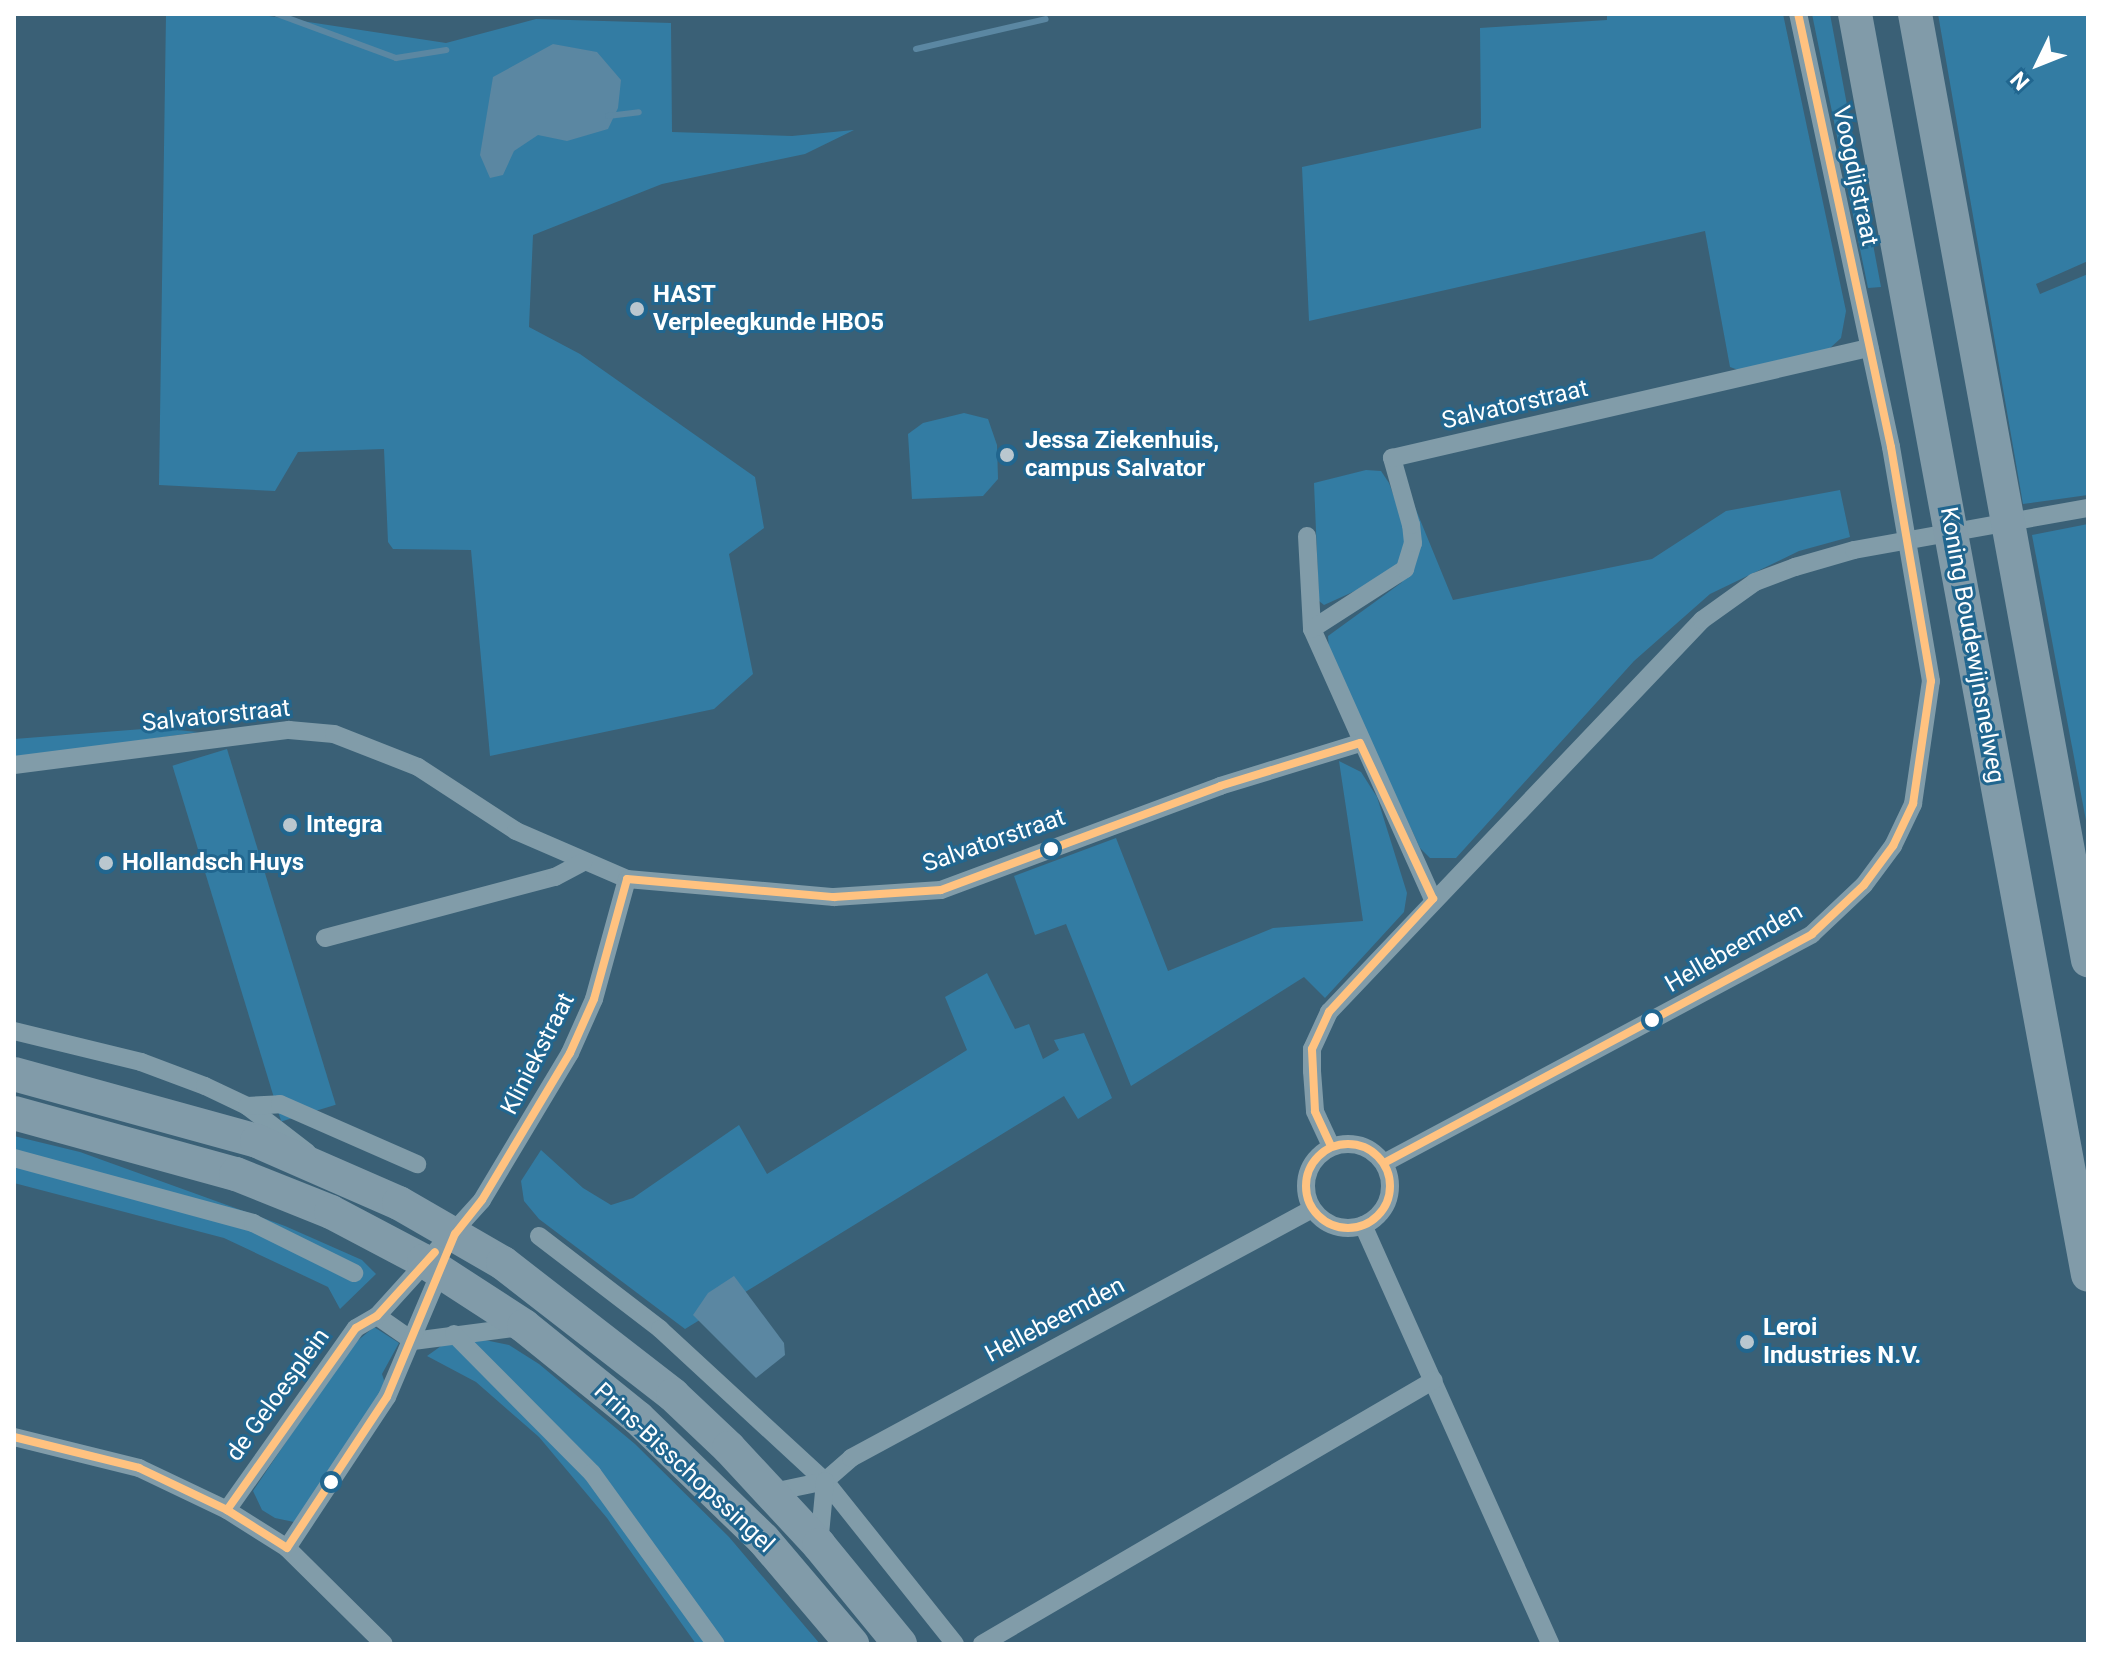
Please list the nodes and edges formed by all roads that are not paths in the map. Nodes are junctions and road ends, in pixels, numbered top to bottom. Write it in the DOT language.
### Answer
graph roads {
  1 [pos="1798,14"];
  2 [pos="1855,14"];
  3 [pos="1915,14"];
  4 [pos="1869,348"];
  5 [pos="2088,508"];
  6 [pos="1307,536"];
  7 [pos="1312,629"];
  8 [pos="1360,743"];
  9 [pos="14,765"];
  10 [pos="583,862"];
  11 [pos="627,879"];
  12 [pos="1433,899"];
  13 [pos="325,938"];
  14 [pos="2088,960"];
  15 [pos="14,1031"];
  16 [pos="14,1074"];
  17 [pos="247,1106"];
  18 [pos="14,1113"];
  19 [pos="1331,1146"];
  20 [pos="14,1158"];
  21 [pos="1384,1163"];
  22 [pos="417,1164"];
  23 [pos="327,1168"];
  24 [pos="1312,1209"];
  25 [pos="1363,1225"];
  26 [pos="455,1234"];
  27 [pos="539,1236"];
  28 [pos="432,1267"];
  29 [pos="354,1273"];
  30 [pos="2088,1275"];
  31 [pos="377,1316"];
  32 [pos="524,1326"];
  33 [pos="454,1334"];
  34 [pos="413,1341"];
  35 [pos="1434,1380"];
  36 [pos="14,1437"];
  37 [pos="825,1481"];
  38 [pos="773,1492"];
  39 [pos="227,1510"];
  40 [pos="819,1545"];
  41 [pos="287,1548"];
  42 [pos="384,1644"];
  43 [pos="716,1644"];
  44 [pos="852,1644"];
  45 [pos="900,1644"];
  46 [pos="955,1644"];
  47 [pos="982,1644"];
  48 [pos="1550,1644"];
  1 -- 4 [label="street, Voogdijstraat"];
  2 -- 30 [label="highway, Koning Boudewijnsnelweg"];
  3 -- 14 [label="highway"];
  4 -- 7 [label="street, Salvatorstraat"];
  4 -- 21 [label="street, Hellebeemden"];
  5 -- 12 [label="street"];
  6 -- 7 [label="street"];
  7 -- 8 [label="street"];
  8 -- 11 [label="street, Salvatorstraat"];
  8 -- 12 [label="street"];
  9 -- 10 [label="street, Salvatorstraat"];
  10 -- 11 [label="street, Salvatorstraat"];
  10 -- 13 [label="street"];
  11 -- 26 [label="street, Kliniekstraat"];
  12 -- 19 [label="street"];
  15 -- 17 [label="street, Prins-Bisschopssingel"];
  16 -- 23 [label="highway, Prins-Bisschopssingel"];
  17 -- 22 [label="street, Prins-Bisschopssingel"];
  17 -- 23 [label="street, Prins-Bisschopssingel"];
  18 -- 28 [label="highway, Prins-Bisschopssingel"];
  19 -- 21 [label="street"];
  19 -- 24 [label="street"];
  20 -- 29 [label="street"];
  21 -- 25 [label="street"];
  23 -- 26 [label="highway, Prins-Bisschopssingel"];
  24 -- 25 [label="street"];
  24 -- 37 [label="street, Hellebeemden"];
  25 -- 35 [label="street"];
  26 -- 28 [label="street, Kliniekstraat"];
  26 -- 38 [label="highway, Prins-Bisschopssingel"];
  27 -- 37 [label="street"];
  28 -- 31 [label="street, de Geloesplein"];
  28 -- 32 [label="highway, Prins-Bisschopssingel"];
  28 -- 34 [label="street"];
  31 -- 34 [label="street"];
  31 -- 39 [label="street, de Geloesplein"];
  32 -- 33 [label="street"];
  32 -- 44 [label="highway, Prins-Bisschopssingel"];
  33 -- 34 [label="street"];
  33 -- 43 [label="street"];
  34 -- 41 [label="street"];
  35 -- 47 [label="street"];
  35 -- 48 [label="street"];
  36 -- 39 [label="street"];
  37 -- 38 [label="street, Prins-Bisschopssingel"];
  37 -- 40 [label="street"];
  37 -- 46 [label="street"];
  38 -- 40 [label="highway, Prins-Bisschopssingel"];
  39 -- 41 [label="street"];
  40 -- 45 [label="highway, Prins-Bisschopssingel"];
  41 -- 42 [label="street"];
}
